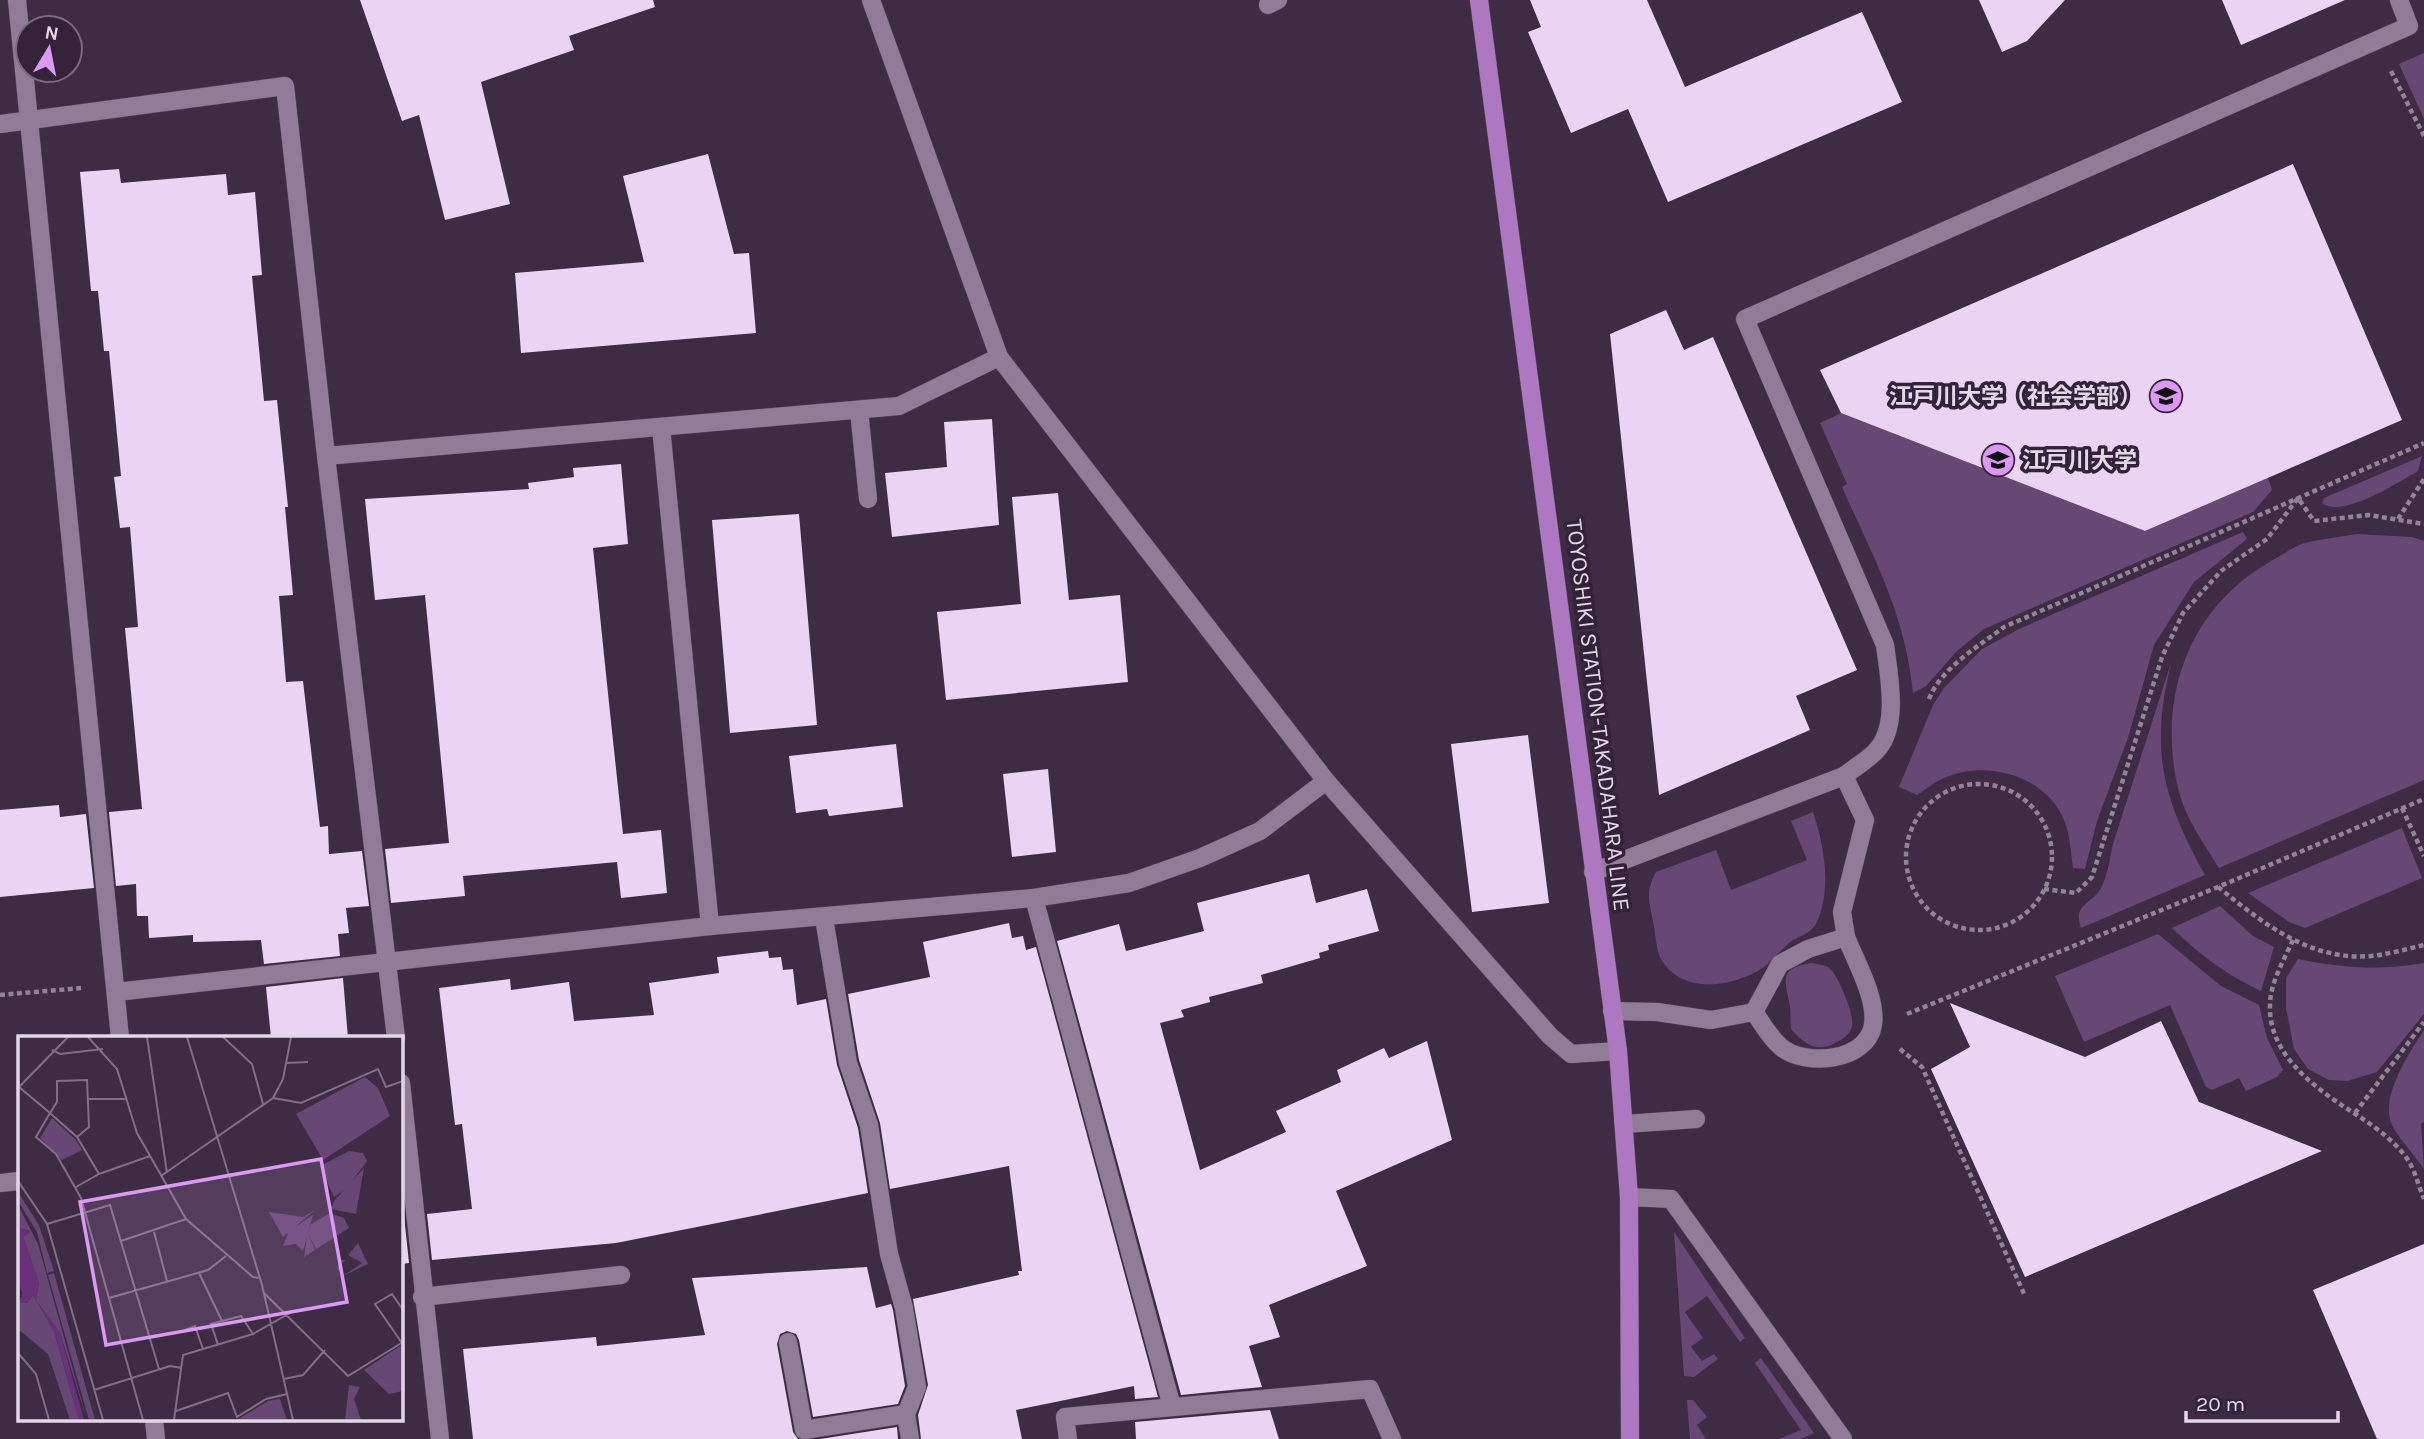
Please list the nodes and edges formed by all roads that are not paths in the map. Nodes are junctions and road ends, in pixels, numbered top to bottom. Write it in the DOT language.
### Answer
graph roads {
  1 [pos="17,0"];
  2 [pos="871,0"];
  3 [pos="1479,0"];
  4 [pos="2399,0"];
  5 [pos="2416,27"];
  6 [pos="29,121"];
  7 [pos="0,124"];
  8 [pos="999,357"];
  9 [pos="859,410"];
  10 [pos="661,427"];
  11 [pos="326,456"];
  12 [pos="868,499"];
  13 [pos="1844,776"];
  14 [pos="1326,781"];
  15 [pos="1593,872"];
  16 [pos="1034,898"];
  17 [pos="824,918"];
  18 [pos="710,926"];
  19 [pos="1846,937"];
  20 [pos="388,961"];
  21 [pos="117,992"];
  22 [pos="1612,1011"];
  23 [pos="1754,1013"];
  24 [pos="120,1036"];
  25 [pos="396,1036"];
  26 [pos="1618,1051"];
  27 [pos="402,1093"];
  28 [pos="1696,1119"];
  29 [pos="1625,1124"];
  30 [pos="18,1181"];
  31 [pos="0,1183"];
  32 [pos="1629,1197"];
  33 [pos="621,1275"];
  34 [pos="422,1297"];
  35 [pos="788,1342"];
  36 [pos="1172,1407"];
  37 [pos="906,1414"];
  38 [pos="440,1439"];
  39 [pos="910,1439"];
  40 [pos="1068,1439"];
  41 [pos="1392,1439"];
  42 [pos="1630,1439"];
  43 [pos="1843,1439"];
  1 -- 6 [label="street"];
  2 -- 8 [label="street"];
  3 -- 15 [label="main road, TOYOSHIKI STATION-TAKADAHARA LINE"];
  4 -- 5 [label="street"];
  5 -- 13 [label="street"];
  6 -- 7 [label="street"];
  6 -- 11 [label="street"];
  6 -- 21 [label="street"];
  8 -- 9 [label="street"];
  8 -- 14 [label="street"];
  9 -- 10 [label="street"];
  9 -- 12 [label="street"];
  10 -- 11 [label="street"];
  10 -- 18 [label="street"];
  11 -- 20 [label="street"];
  13 -- 15 [label="street"];
  13 -- 19 [label="street"];
  14 -- 16 [label="street"];
  14 -- 26 [label="street"];
  15 -- 22 [label="main road, TOYOSHIKI STATION-TAKADAHARA LINE"];
  16 -- 17 [label="street"];
  16 -- 36 [label="street"];
  17 -- 18 [label="street"];
  17 -- 37 [label="street"];
  18 -- 20 [label="street"];
  19 -- 23 [label="street"];
  19 -- 23 [label="street"];
  20 -- 21 [label="street"];
  20 -- 25 [label="street"];
  21 -- 24 [label="street"];
  22 -- 23 [label="street"];
  22 -- 26 [label="main road, TOYOSHIKI STATION-TAKADAHARA LINE"];
  26 -- 29 [label="main road, TOYOSHIKI STATION-TAKADAHARA LINE"];
  27 -- 34 [label="street"];
  28 -- 29 [label="street"];
  29 -- 32 [label="main road, TOYOSHIKI STATION-TAKADAHARA LINE"];
  30 -- 31 [label="street"];
  32 -- 42 [label="main road, TOYOSHIKI STATION-TAKADAHARA LINE"];
  32 -- 43 [label="street"];
  33 -- 34 [label="street"];
  34 -- 38 [label="street"];
  35 -- 37 [label="street"];
  36 -- 40 [label="street"];
  36 -- 41 [label="street"];
  37 -- 39 [label="street"];
}
